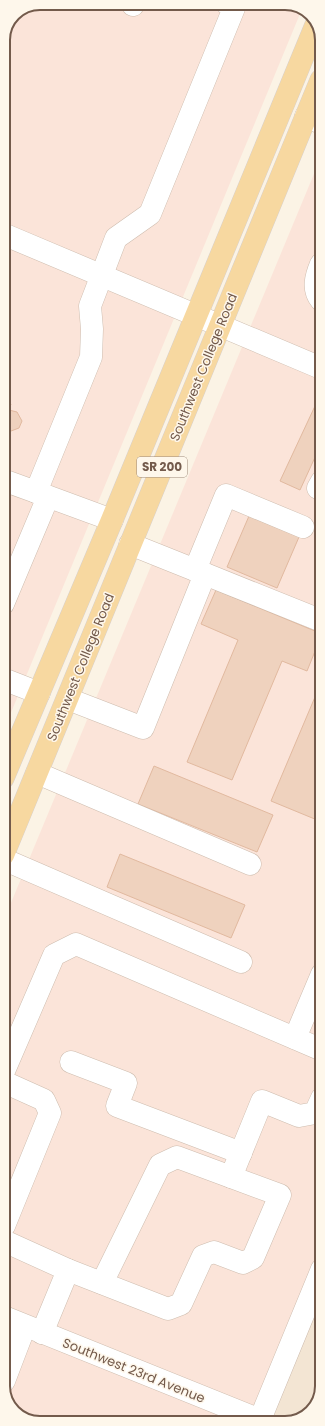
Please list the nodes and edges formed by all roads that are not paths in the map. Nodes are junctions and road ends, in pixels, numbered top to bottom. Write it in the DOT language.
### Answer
graph roads {
  1 [pos="232,10"];
  2 [pos="313,31"];
  3 [pos="314,120"];
  4 [pos="10,237"];
  5 [pos="102,275"];
  6 [pos="196,315"];
  7 [pos="221,325"];
  8 [pos="315,365"];
  9 [pos="10,483"];
  10 [pos="42,494"];
  11 [pos="112,520"];
  12 [pos="303,527"];
  13 [pos="130,544"];
  14 [pos="200,572"];
  15 [pos="10,584"];
  16 [pos="315,618"];
  17 [pos="10,682"];
  18 [pos="39,693"];
  19 [pos="68,699"];
  20 [pos="10,761"];
  21 [pos="37,773"];
  22 [pos="10,838"];
  23 [pos="10,863"];
  24 [pos="250,864"];
  25 [pos="241,962"];
  26 [pos="315,991"];
  27 [pos="295,1038"];
  28 [pos="315,1047"];
  29 [pos="10,1056"];
  30 [pos="72,1062"];
  31 [pos="10,1085"];
  32 [pos="315,1113"];
  33 [pos="241,1153"];
  34 [pos="232,1177"];
  35 [pos="10,1211"];
  36 [pos="10,1244"];
  37 [pos="68,1270"];
  38 [pos="102,1282"];
  39 [pos="315,1287"];
  40 [pos="10,1319"];
  41 [pos="34,1329"];
  42 [pos="10,1371"];
  43 [pos="246,1416"];
  44 [pos="263,1416"];
  1 -- 5 [label="street"];
  2 -- 6 [label="main road, Southwest College Road / SR 200"];
  3 -- 7 [label="main road, Southwest College Road / SR 200"];
  4 -- 5 [label="street"];
  5 -- 6 [label="street"];
  5 -- 10 [label="street"];
  6 -- 7 [label="street"];
  6 -- 11 [label="main road, Southwest College Road / SR 200"];
  7 -- 8 [label="street"];
  7 -- 13 [label="main road, Southwest College Road / SR 200"];
  9 -- 10 [label="street"];
  10 -- 11 [label="street"];
  10 -- 15 [label="street"];
  11 -- 18 [label="main road, Southwest College Road / SR 200"];
  12 -- 14 [label="street"];
  13 -- 14 [label="street"];
  13 -- 19 [label="main road, Southwest College Road / SR 200"];
  14 -- 16 [label="street"];
  14 -- 19 [label="street"];
  17 -- 18 [label="street"];
  18 -- 20 [label="main road, Southwest College Road / SR 200"];
  19 -- 21 [label="main road, Southwest College Road / SR 200"];
  21 -- 22 [label="main road, Southwest College Road / SR 200"];
  21 -- 24 [label="street"];
  23 -- 25 [label="street"];
  26 -- 27 [label="street"];
  27 -- 28 [label="street"];
  27 -- 29 [label="street"];
  30 -- 33 [label="street"];
  31 -- 35 [label="street"];
  32 -- 33 [label="street"];
  33 -- 34 [label="street"];
  34 -- 38 [label="street"];
  34 -- 38 [label="street"];
  36 -- 37 [label="street"];
  37 -- 38 [label="street"];
  37 -- 41 [label="street"];
  39 -- 44 [label="street"];
  40 -- 41 [label="street, Southwest 23rd Avenue"];
  41 -- 42 [label="street"];
  41 -- 43 [label="street, Southwest 23rd Avenue"];
}
